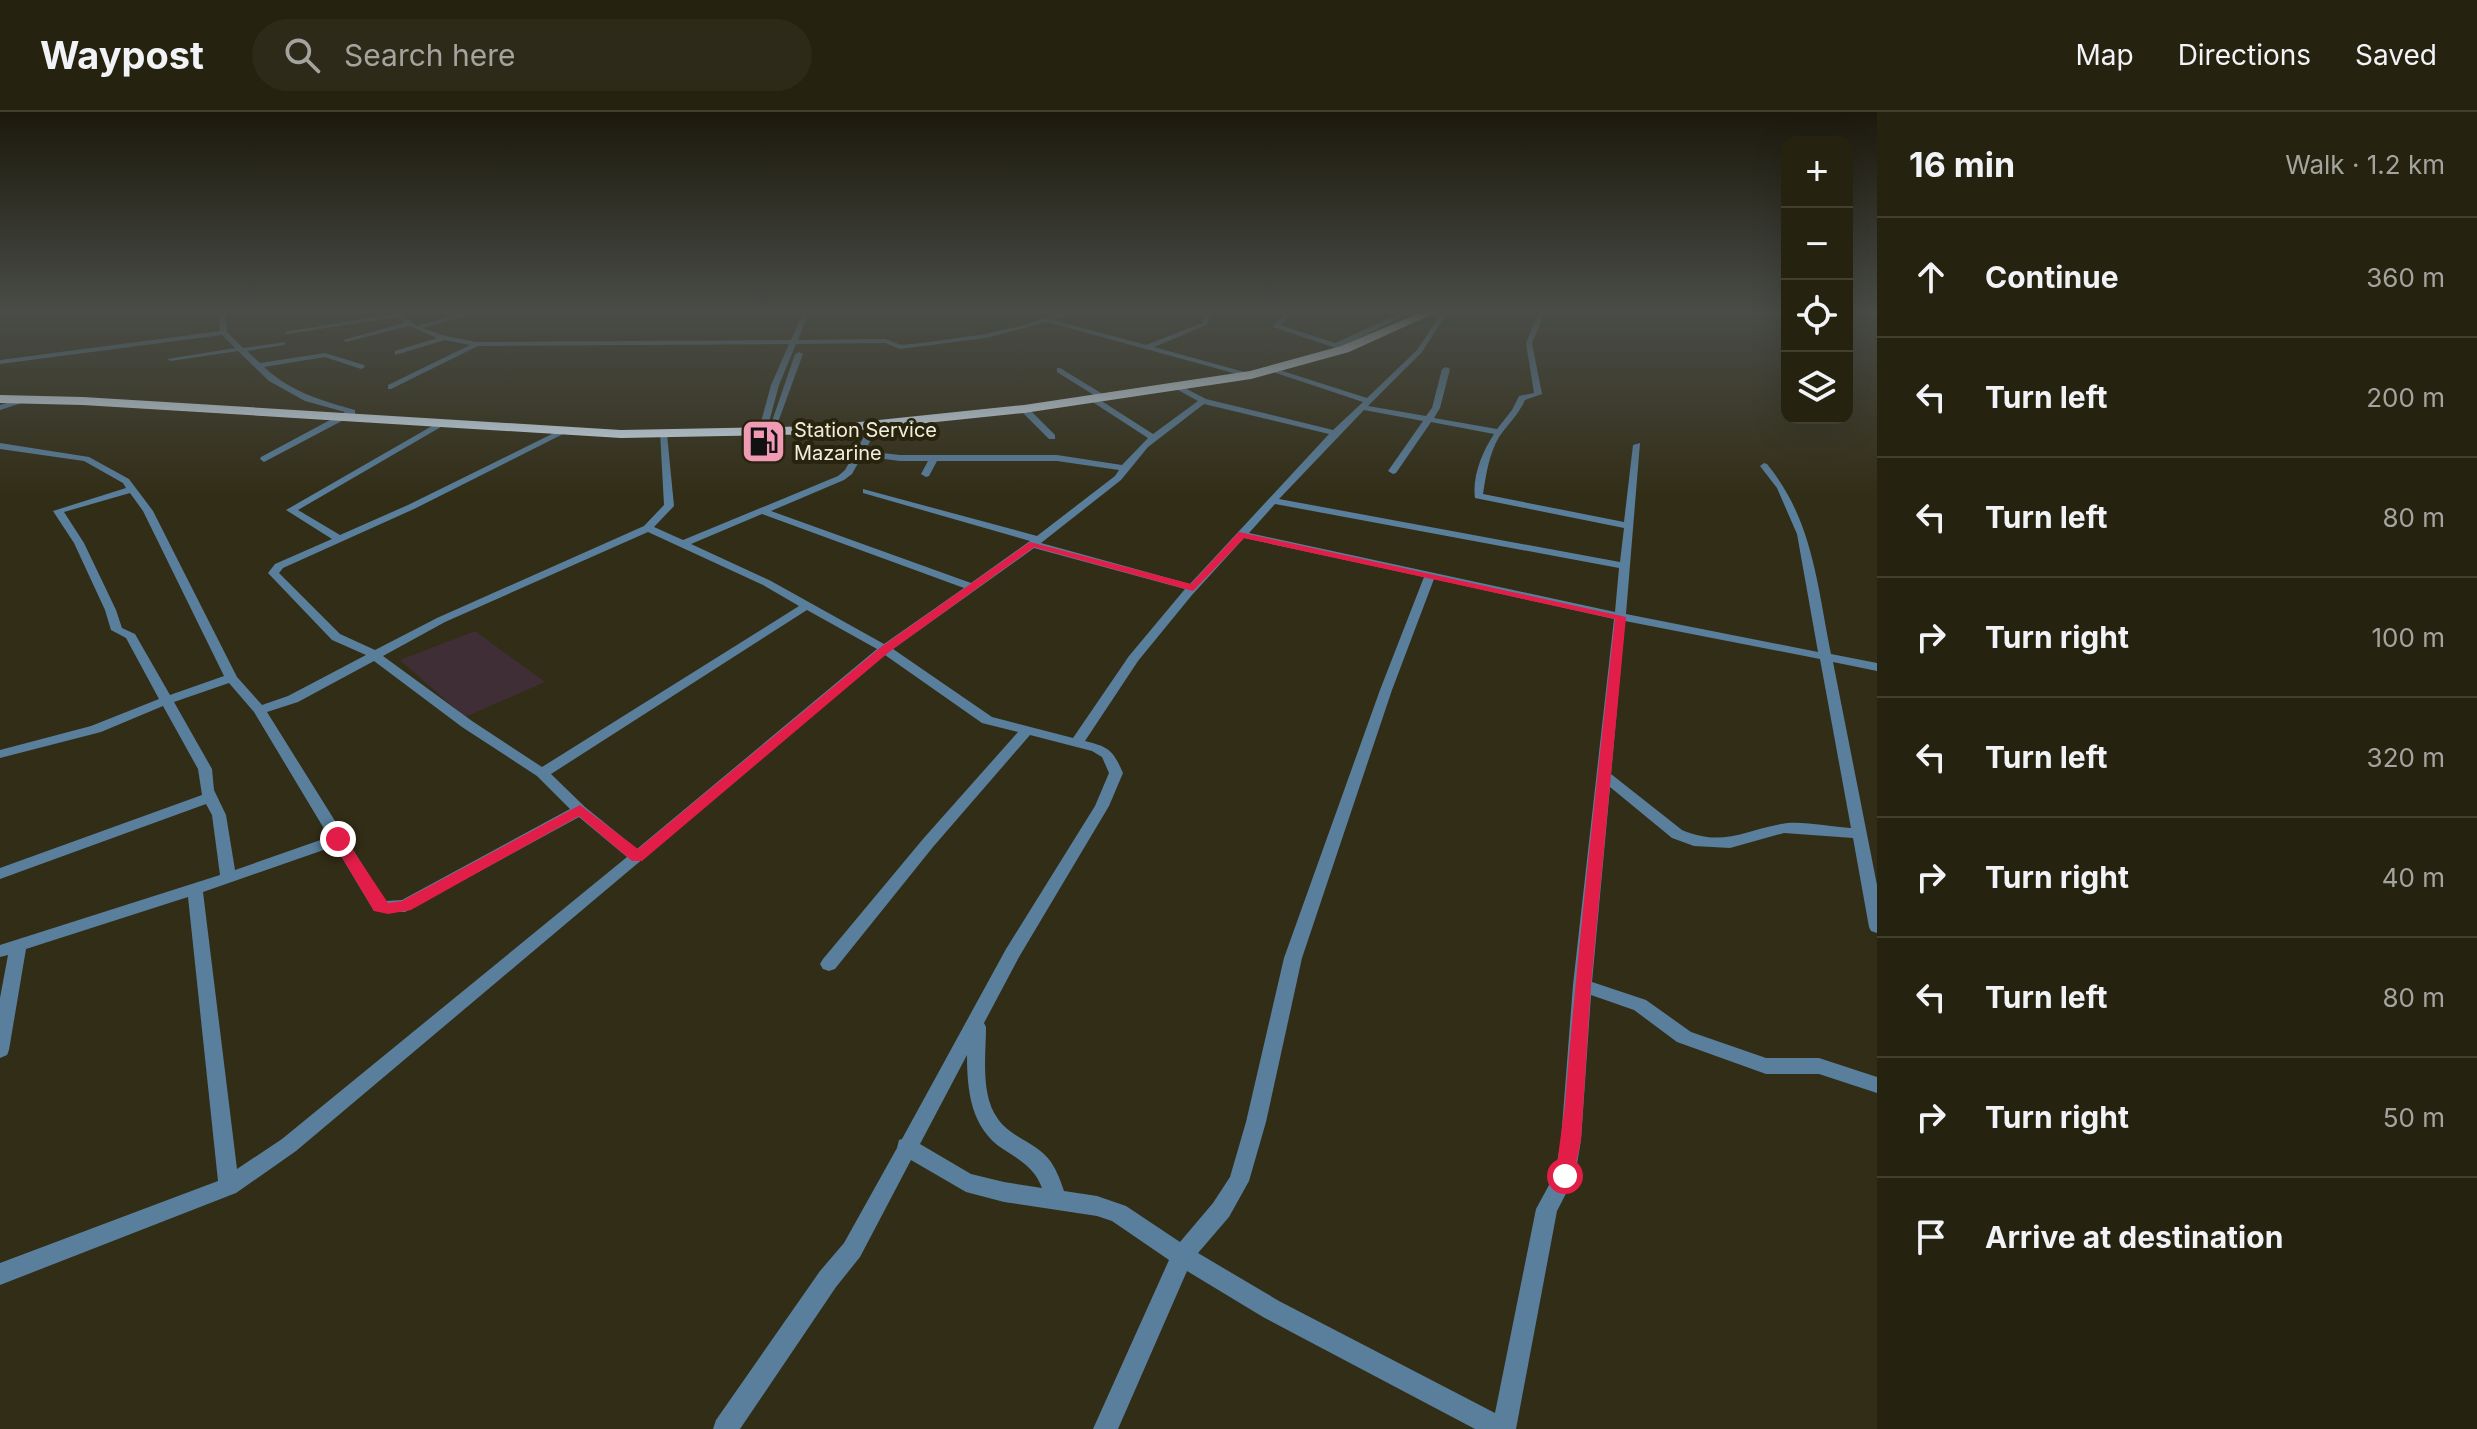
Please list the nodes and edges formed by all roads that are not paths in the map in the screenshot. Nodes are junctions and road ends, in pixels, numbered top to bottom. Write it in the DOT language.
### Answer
graph roads {
  1 [pos="266,373"];
  2 [pos="418,373"];
  3 [pos="787,373"];
  4 [pos="1065,373"];
  5 [pos="1245,373"];
  6 [pos="1259,373"];
  7 [pos="1285,373"];
  8 [pos="1397,373"];
  9 [pos="1445,373"];
  10 [pos="1534,373"];
  11 [pos="1251,375"];
  12 [pos="391,387"];
  13 [pos="1179,387"];
  14 [pos="1098,398"];
  15 [pos="0,399"];
  16 [pos="30,399"];
  17 [pos="1203,401"];
  18 [pos="1365,404"];
  19 [pos="0,408"];
  20 [pos="1024,409"];
  21 [pos="346,418"];
  22 [pos="1426,419"];
  23 [pos="442,424"];
  24 [pos="874,426"];
  25 [pos="563,432"];
  26 [pos="1499,432"];
  27 [pos="766,433"];
  28 [pos="1335,433"];
  29 [pos="663,434"];
  30 [pos="1052,437"];
  31 [pos="1154,438"];
  32 [pos="1637,445"];
  33 [pos="0,446"];
  34 [pos="859,453"];
  35 [pos="934,458"];
  36 [pos="264,459"];
  37 [pos="1019,459"];
  38 [pos="1764,466"];
  39 [pos="1123,468"];
  40 [pos="1018,471"];
  41 [pos="1393,471"];
  42 [pos="926,474"];
  43 [pos="130,490"];
  44 [pos="866,491"];
  45 [pos="1273,501"];
  46 [pos="763,511"];
  47 [pos="1629,526"];
  48 [pos="648,528"];
  49 [pos="1242,534"];
  50 [pos="341,540"];
  51 [pos="1036,542"];
  52 [pos="682,544"];
  53 [pos="1625,566"];
  54 [pos="1430,576"];
  55 [pos="973,587"];
  56 [pos="1193,588"];
  57 [pos="806,606"];
  58 [pos="1621,617"];
  59 [pos="885,649"];
  60 [pos="373,654"];
  61 [pos="1824,657"];
  62 [pos="1877,667"];
  63 [pos="231,678"];
  64 [pos="167,700"];
  65 [pos="259,710"];
  66 [pos="1025,732"];
  67 [pos="1077,742"];
  68 [pos="0,754"];
  69 [pos="542,773"];
  70 [pos="1603,774"];
  71 [pos="210,797"];
  72 [pos="580,810"];
  73 [pos="1859,834"];
  74 [pos="338,839"];
  75 [pos="637,857"];
  76 [pos="0,874"];
  77 [pos="228,878"];
  78 [pos="195,889"];
  79 [pos="1877,927"];
  80 [pos="9,948"];
  81 [pos="829,964"];
  82 [pos="1582,985"];
  83 [pos="977,1022"];
  84 [pos="0,1050"];
  85 [pos="1877,1085"];
  86 [pos="906,1146"];
  87 [pos="229,1186"];
  88 [pos="1056,1200"];
  89 [pos="1182,1256"];
  90 [pos="0,1274"];
  91 [pos="725,1429"];
  92 [pos="1105,1429"];
  93 [pos="1502,1429"];
  1 -- 21 [label="street"];
  2 -- 12 [label="street"];
  3 -- 27 [label="street"];
  4 -- 14 [label="street"];
  5 -- 11 [label="street"];
  6 -- 11 [label="highway"];
  7 -- 18 [label="street"];
  8 -- 18 [label="street"];
  9 -- 22 [label="street"];
  10 -- 26 [label="street"];
  11 -- 13 [label="highway"];
  13 -- 14 [label="highway"];
  13 -- 17 [label="street"];
  14 -- 20 [label="highway"];
  14 -- 31 [label="street"];
  15 -- 16 [label="highway"];
  16 -- 19 [label="street"];
  16 -- 21 [label="highway"];
  17 -- 28 [label="street"];
  17 -- 31 [label="street"];
  18 -- 22 [label="street"];
  18 -- 28 [label="street"];
  20 -- 24 [label="highway"];
  20 -- 30 [label="street"];
  21 -- 23 [label="highway"];
  21 -- 36 [label="street"];
  22 -- 26 [label="street"];
  22 -- 41 [label="street"];
  23 -- 25 [label="highway"];
  23 -- 50 [label="street"];
  24 -- 27 [label="highway"];
  24 -- 34 [label="street"];
  25 -- 29 [label="highway"];
  25 -- 50 [label="street"];
  26 -- 47 [label="street"];
  27 -- 29 [label="highway"];
  28 -- 45 [label="street"];
  29 -- 48 [label="street"];
  31 -- 39 [label="street"];
  32 -- 47 [label="street"];
  33 -- 43 [label="street"];
  34 -- 35 [label="street"];
  34 -- 46 [label="street"];
  35 -- 37 [label="street"];
  35 -- 42 [label="street"];
  37 -- 39 [label="street"];
  37 -- 40 [label="street"];
  38 -- 61 [label="street"];
  39 -- 51 [label="street"];
  43 -- 63 [label="street"];
  43 -- 64 [label="street"];
  44 -- 51 [label="street"];
  45 -- 49 [label="street"];
  45 -- 53 [label="street"];
  46 -- 52 [label="street"];
  46 -- 55 [label="street"];
  47 -- 53 [label="street"];
  48 -- 52 [label="street"];
  48 -- 60 [label="street"];
  49 -- 54 [label="street"];
  49 -- 56 [label="street"];
  50 -- 60 [label="street"];
  51 -- 55 [label="street"];
  51 -- 56 [label="street"];
  52 -- 57 [label="street"];
  53 -- 58 [label="street"];
  54 -- 58 [label="street"];
  54 -- 89 [label="street"];
  55 -- 59 [label="street"];
  56 -- 67 [label="street"];
  57 -- 59 [label="street"];
  57 -- 69 [label="street"];
  58 -- 61 [label="street"];
  58 -- 70 [label="street"];
  59 -- 66 [label="street"];
  59 -- 75 [label="street"];
  60 -- 65 [label="street"];
  60 -- 69 [label="street"];
  61 -- 62 [label="street"];
  61 -- 73 [label="street"];
  63 -- 64 [label="street"];
  63 -- 65 [label="street"];
  64 -- 68 [label="street"];
  64 -- 71 [label="street"];
  65 -- 74 [label="street"];
  66 -- 67 [label="street"];
  66 -- 81 [label="street"];
  67 -- 83 [label="street"];
  69 -- 72 [label="street"];
  70 -- 73 [label="street"];
  70 -- 82 [label="street"];
  71 -- 76 [label="street"];
  71 -- 77 [label="street"];
  72 -- 74 [label="street"];
  72 -- 75 [label="street"];
  73 -- 79 [label="street"];
  74 -- 77 [label="street"];
  75 -- 87 [label="street"];
  77 -- 78 [label="street"];
  78 -- 80 [label="street"];
  78 -- 87 [label="street"];
  80 -- 84 [label="street"];
  82 -- 85 [label="street"];
  82 -- 93 [label="street"];
  83 -- 86 [label="street"];
  83 -- 88 [label="street"];
  86 -- 88 [label="street"];
  86 -- 91 [label="street"];
  87 -- 90 [label="street"];
  88 -- 89 [label="street"];
  89 -- 92 [label="street"];
  89 -- 93 [label="street"];
}
